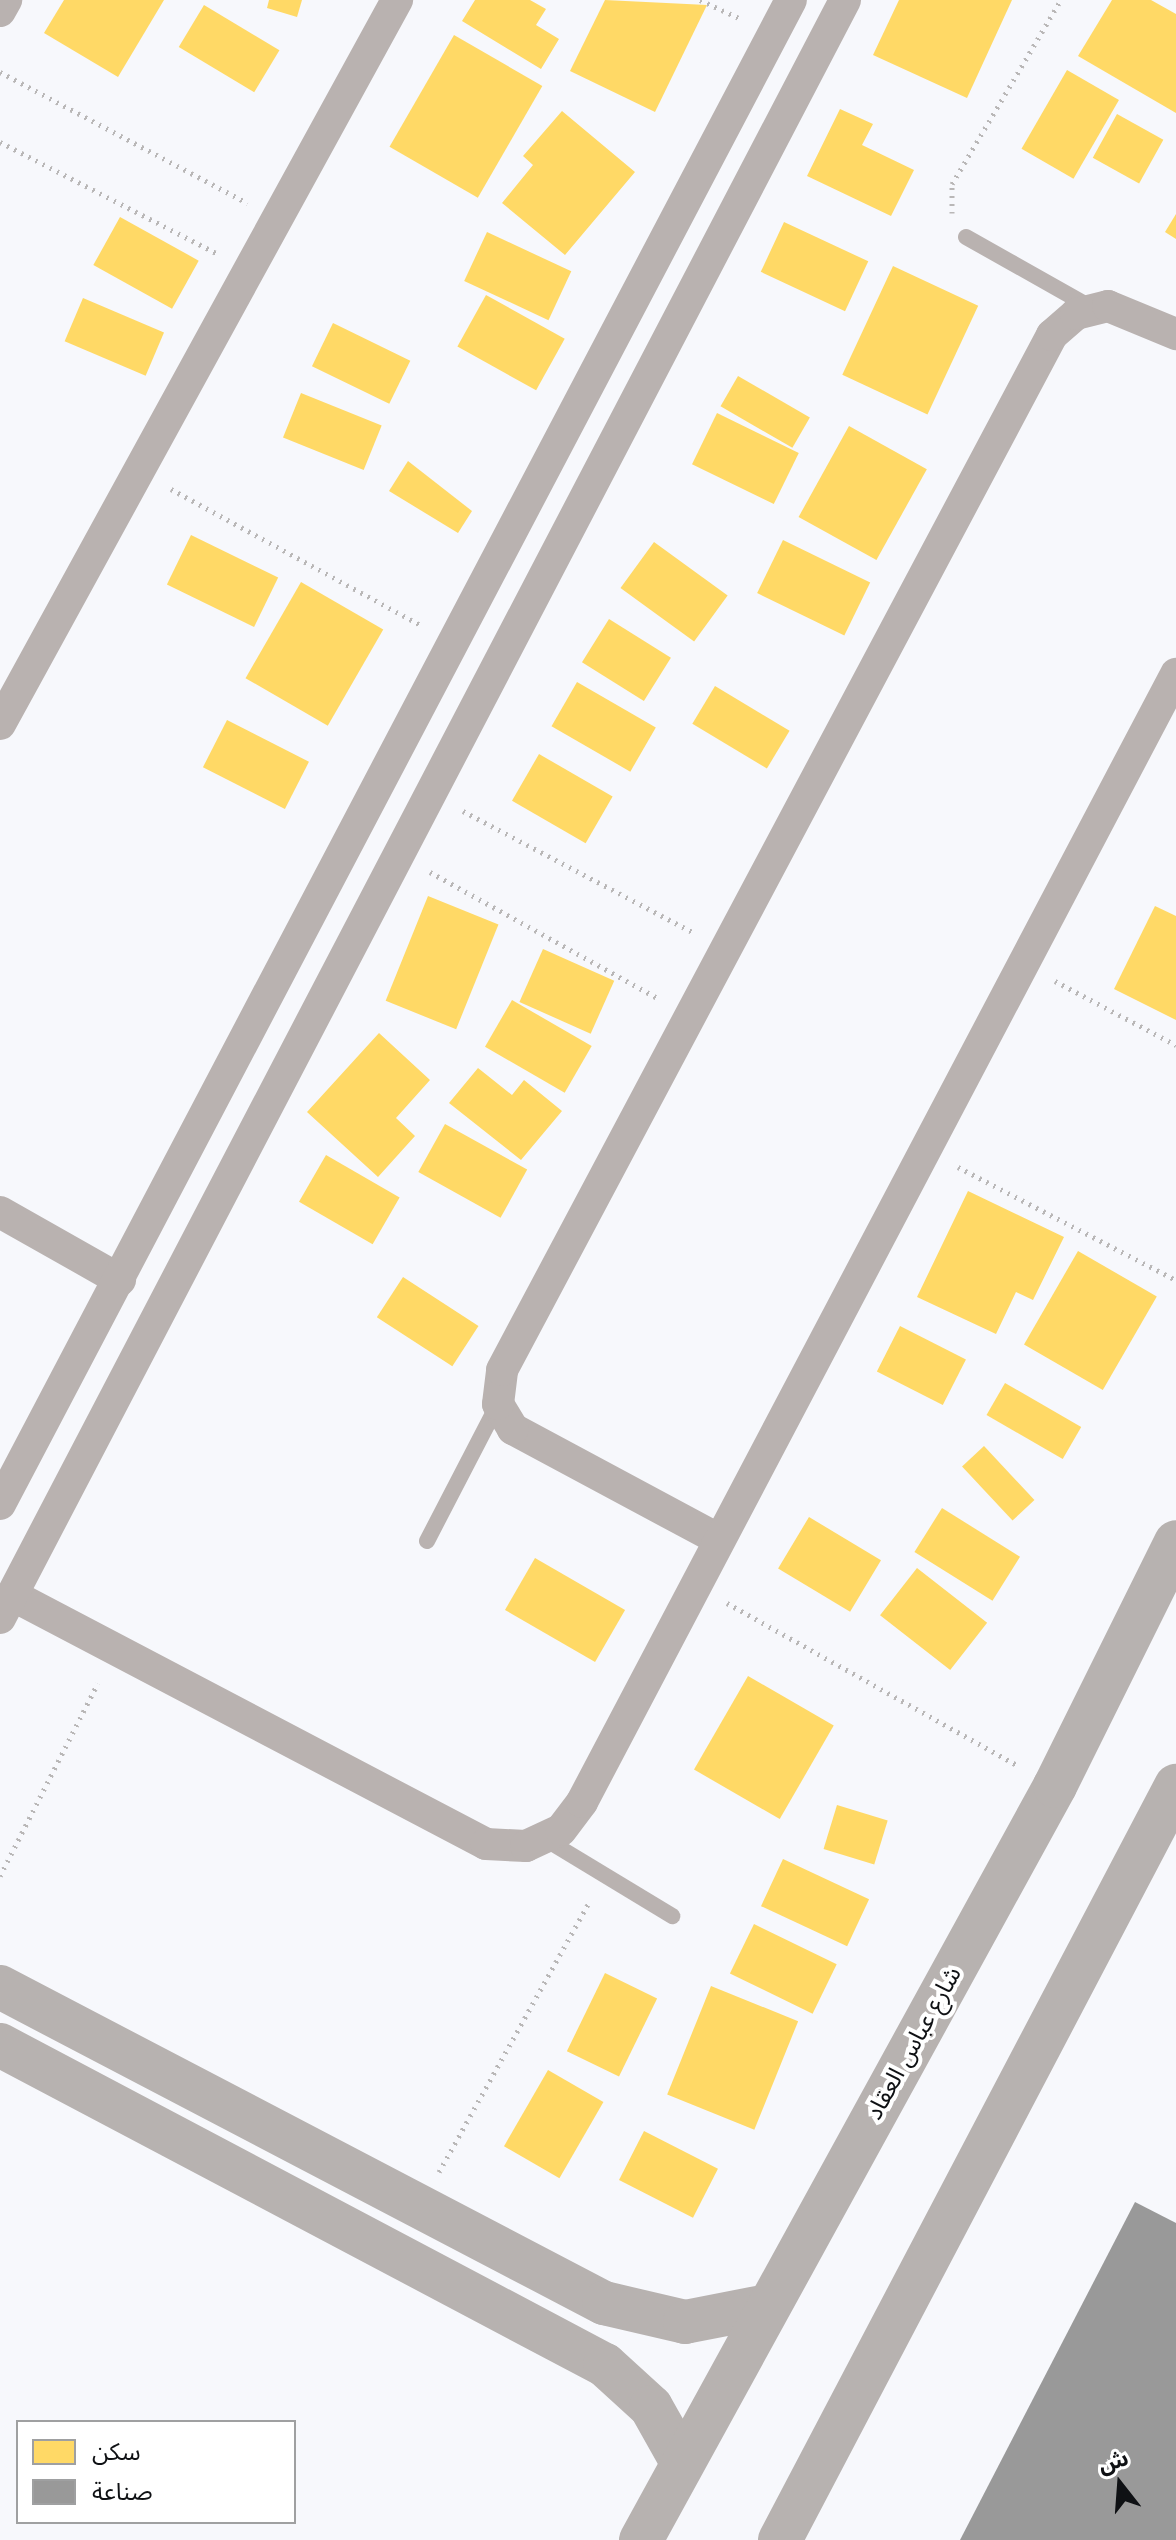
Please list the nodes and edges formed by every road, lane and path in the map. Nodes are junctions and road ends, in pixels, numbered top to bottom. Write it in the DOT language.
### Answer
graph roads {
  1 [pos="6,0"];
  2 [pos="397,0"];
  3 [pos="791,0"];
  4 [pos="845,0"];
  5 [pos="1061,0"];
  6 [pos="0,11"];
  7 [pos="0,72"];
  8 [pos="0,142"];
  9 [pos="277,219"];
  10 [pos="966,237"];
  11 [pos="249,270"];
  12 [pos="1092,308"];
  13 [pos="1176,334"];
  14 [pos="139,472"];
  15 [pos="456,645"];
  16 [pos="1176,674"];
  17 [pos="0,724"];
  18 [pos="430,793"];
  19 [pos="397,854"];
  20 [pos="725,949"];
  21 [pos="1026,966"];
  22 [pos="690,1016"];
  23 [pos="1176,1045"];
  24 [pos="925,1150"];
  25 [pos="180,1170"];
  26 [pos="219,1192"];
  27 [pos="0,1212"];
  28 [pos="120,1280"];
  29 [pos="1176,1280"];
  30 [pos="498,1404"];
  31 [pos="0,1504"];
  32 [pos="718,1539"];
  33 [pos="427,1541"];
  34 [pos="1176,1542"];
  35 [pos="694,1585"];
  36 [pos="6,1607"];
  37 [pos="115,1650"];
  38 [pos="1055,1786"];
  39 [pos="1173,1799"];
  40 [pos="545,1839"];
  41 [pos="0,1876"];
  42 [pos="605,1876"];
  43 [pos="672,1916"];
  44 [pos="0,1987"];
  45 [pos="0,2045"];
  46 [pos="420,2207"];
  47 [pos="767,2306"];
  48 [pos="630,2313"];
  49 [pos="605,2365"];
  50 [pos="682,2462"];
  51 [pos="641,2540"];
  52 [pos="780,2540"];
  1 -- 6 [label="street"];
  2 -- 9 [label="street"];
  3 -- 15 [label="street"];
  4 -- 18 [label="street"];
  5 -- 10 [label="path"];
  7 -- 9 [label="path"];
  8 -- 11 [label="path"];
  9 -- 11 [label="street"];
  10 -- 12 [label="lane"];
  11 -- 14 [label="street"];
  12 -- 13 [label="street"];
  12 -- 20 [label="street"];
  14 -- 15 [label="path"];
  14 -- 17 [label="street"];
  15 -- 25 [label="street"];
  16 -- 21 [label="street"];
  18 -- 19 [label="street"];
  18 -- 20 [label="path"];
  19 -- 22 [label="path"];
  19 -- 26 [label="street"];
  20 -- 22 [label="street"];
  21 -- 23 [label="path"];
  21 -- 24 [label="street"];
  22 -- 30 [label="street"];
  24 -- 29 [label="path"];
  24 -- 32 [label="street"];
  25 -- 26 [label="street"];
  25 -- 28 [label="street"];
  26 -- 36 [label="street"];
  27 -- 28 [label="street"];
  28 -- 31 [label="street"];
  30 -- 32 [label="street"];
  30 -- 33 [label="lane"];
  32 -- 35 [label="street"];
  34 -- 38 [label="street, شارع عباس العقاد"];
  35 -- 38 [label="path"];
  35 -- 40 [label="street"];
  36 -- 37 [label="street"];
  37 -- 40 [label="street"];
  37 -- 41 [label="path"];
  38 -- 47 [label="street, شارع عباس العقاد"];
  39 -- 52 [label="street"];
  40 -- 42 [label="lane"];
  42 -- 43 [label="lane"];
  42 -- 46 [label="path"];
  44 -- 46 [label="street"];
  45 -- 49 [label="street"];
  46 -- 48 [label="street"];
  47 -- 48 [label="street"];
  47 -- 50 [label="street, شارع عباس العقاد"];
  48 -- 49 [label="street"];
  49 -- 50 [label="street"];
  50 -- 51 [label="street, شارع عباس العقاد"];
}
